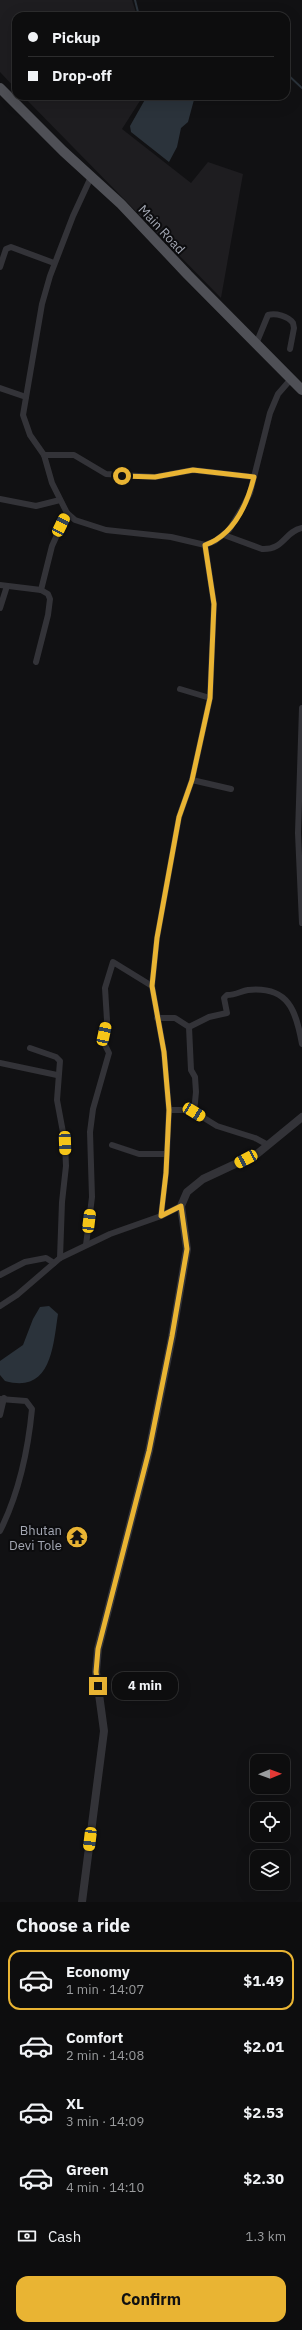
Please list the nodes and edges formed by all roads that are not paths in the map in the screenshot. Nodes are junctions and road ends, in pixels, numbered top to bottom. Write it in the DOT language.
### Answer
graph roads {
  1 [pos="0,88"];
  2 [pos="12,100"];
  3 [pos="12,100"];
  4 [pos="91,177"];
  5 [pos="54,263"];
  6 [pos="0,266"];
  7 [pos="256,344"];
  8 [pos="290,349"];
  9 [pos="291,379"];
  10 [pos="0,388"];
  11 [pos="302,390"];
  12 [pos="26,397"];
  13 [pos="44,455"];
  14 [pos="254,477"];
  15 [pos="0,499"];
  16 [pos="60,500"];
  17 [pos="67,513"];
  18 [pos="302,528"];
  19 [pos="224,535"];
  20 [pos="205,545"];
  21 [pos="3,585"];
  22 [pos="41,590"];
  23 [pos="0,608"];
  24 [pos="36,662"];
  25 [pos="180,689"];
  26 [pos="210,698"];
  27 [pos="302,708"];
  28 [pos="192,780"];
  29 [pos="231,789"];
  30 [pos="302,923"];
  31 [pos="152,986"];
  32 [pos="157,1018"];
  33 [pos="189,1027"];
  34 [pos="302,1044"];
  35 [pos="30,1048"];
  36 [pos="0,1063"];
  37 [pos="57,1075"];
  38 [pos="169,1110"];
  39 [pos="194,1112"];
  40 [pos="302,1117"];
  41 [pos="112,1145"];
  42 [pos="268,1145"];
  43 [pos="167,1154"];
  44 [pos="181,1206"];
  45 [pos="161,1216"];
  46 [pos="86,1245"];
  47 [pos="60,1258"];
  48 [pos="54,1263"];
  49 [pos="0,1275"];
  50 [pos="0,1306"];
  51 [pos="2,1398"];
  52 [pos="0,1415"];
  53 [pos="0,1531"];
  54 [pos="82,1902"];
  1 -- 3 [label="main road, Main Road"];
  2 -- 4 [label="main road, Main Road"];
  4 -- 5 [label="street"];
  4 -- 7 [label="main road, Main Road"];
  5 -- 6 [label="street"];
  5 -- 12 [label="street"];
  7 -- 8 [label="street"];
  7 -- 9 [label="main road, Main Road"];
  9 -- 11 [label="main road, Main Road"];
  9 -- 14 [label="street"];
  10 -- 12 [label="street"];
  12 -- 13 [label="street"];
  13 -- 14 [label="street"];
  13 -- 16 [label="street"];
  14 -- 19 [label="street"];
  15 -- 16 [label="street"];
  16 -- 17 [label="street"];
  17 -- 20 [label="street"];
  17 -- 22 [label="street"];
  18 -- 19 [label="street"];
  19 -- 20 [label="street"];
  20 -- 26 [label="street"];
  21 -- 22 [label="street"];
  21 -- 23 [label="street"];
  22 -- 24 [label="street"];
  25 -- 26 [label="street"];
  26 -- 28 [label="street"];
  27 -- 30 [label="street"];
  28 -- 29 [label="street"];
  28 -- 31 [label="street"];
  31 -- 32 [label="street"];
  31 -- 46 [label="street"];
  32 -- 33 [label="street"];
  32 -- 38 [label="street"];
  33 -- 34 [label="street"];
  33 -- 39 [label="street"];
  35 -- 37 [label="street"];
  36 -- 37 [label="street"];
  37 -- 47 [label="street"];
  38 -- 39 [label="street"];
  38 -- 43 [label="street"];
  39 -- 42 [label="street"];
  40 -- 42 [label="street"];
  41 -- 43 [label="street"];
  42 -- 44 [label="street"];
  43 -- 45 [label="street"];
  44 -- 45 [label="street"];
  44 -- 54 [label="street"];
  45 -- 46 [label="street"];
  46 -- 47 [label="street"];
  47 -- 48 [label="street"];
  48 -- 49 [label="street"];
  48 -- 50 [label="street"];
  51 -- 52 [label="street"];
  51 -- 53 [label="street"];
}
